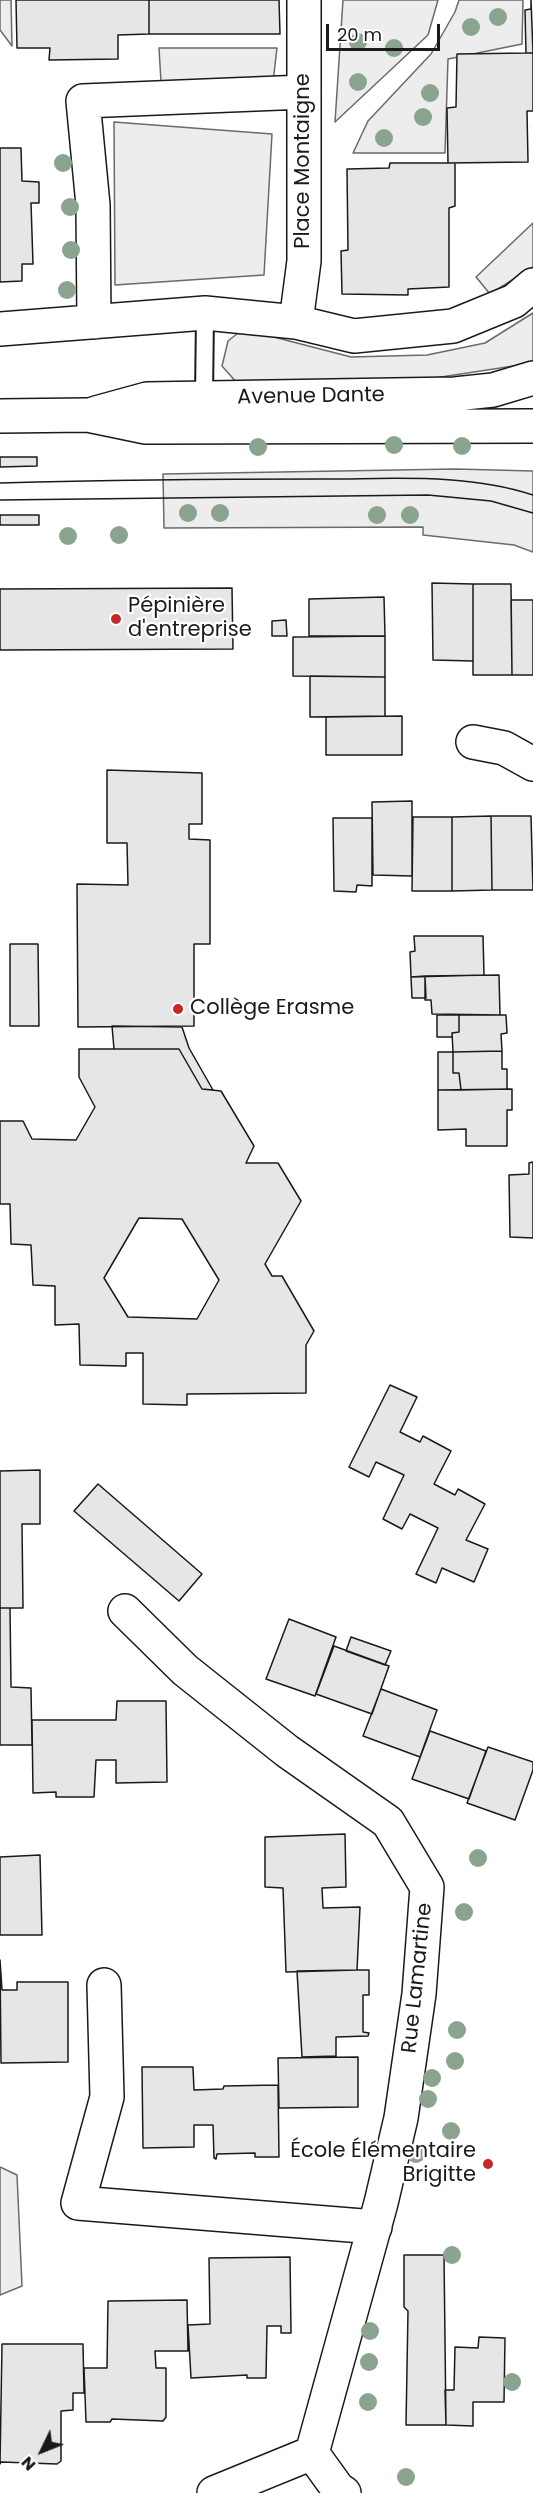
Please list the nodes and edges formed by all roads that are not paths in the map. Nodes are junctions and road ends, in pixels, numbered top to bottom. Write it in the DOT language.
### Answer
graph roads {
  1 [pos="304,0"];
  2 [pos="304,92"];
  3 [pos="533,285"];
  4 [pos="205,313"];
  5 [pos="94,322"];
  6 [pos="296,322"];
  7 [pos="0,329"];
  8 [pos="533,378"];
  9 [pos="204,398"];
  10 [pos="88,415"];
  11 [pos="0,416"];
  12 [pos="533,426"];
  13 [pos="473,742"];
  14 [pos="533,764"];
  15 [pos="125,1611"];
  16 [pos="104,1985"];
  17 [pos="375,2226"];
  18 [pos="312,2453"];
  19 [pos="214,2493"];
  20 [pos="344,2493"];
  1 -- 2 [label="street, Place Montaigne"];
  2 -- 5 [label="street"];
  2 -- 6 [label="street, Place Montaigne"];
  3 -- 6 [label="street"];
  4 -- 5 [label="street"];
  4 -- 6 [label="street"];
  4 -- 9 [label="lane"];
  5 -- 7 [label="street"];
  8 -- 9 [label="street, Avenue Dante"];
  9 -- 10 [label="street, Avenue Dante"];
  10 -- 11 [label="street, Avenue Dante"];
  10 -- 12 [label="street, Avenue Dante"];
  13 -- 14 [label="street"];
  15 -- 17 [label="street, Rue Lamartine"];
  16 -- 17 [label="street"];
  17 -- 18 [label="street, Rue Lamartine"];
  18 -- 19 [label="street"];
  18 -- 20 [label="street"];
}
